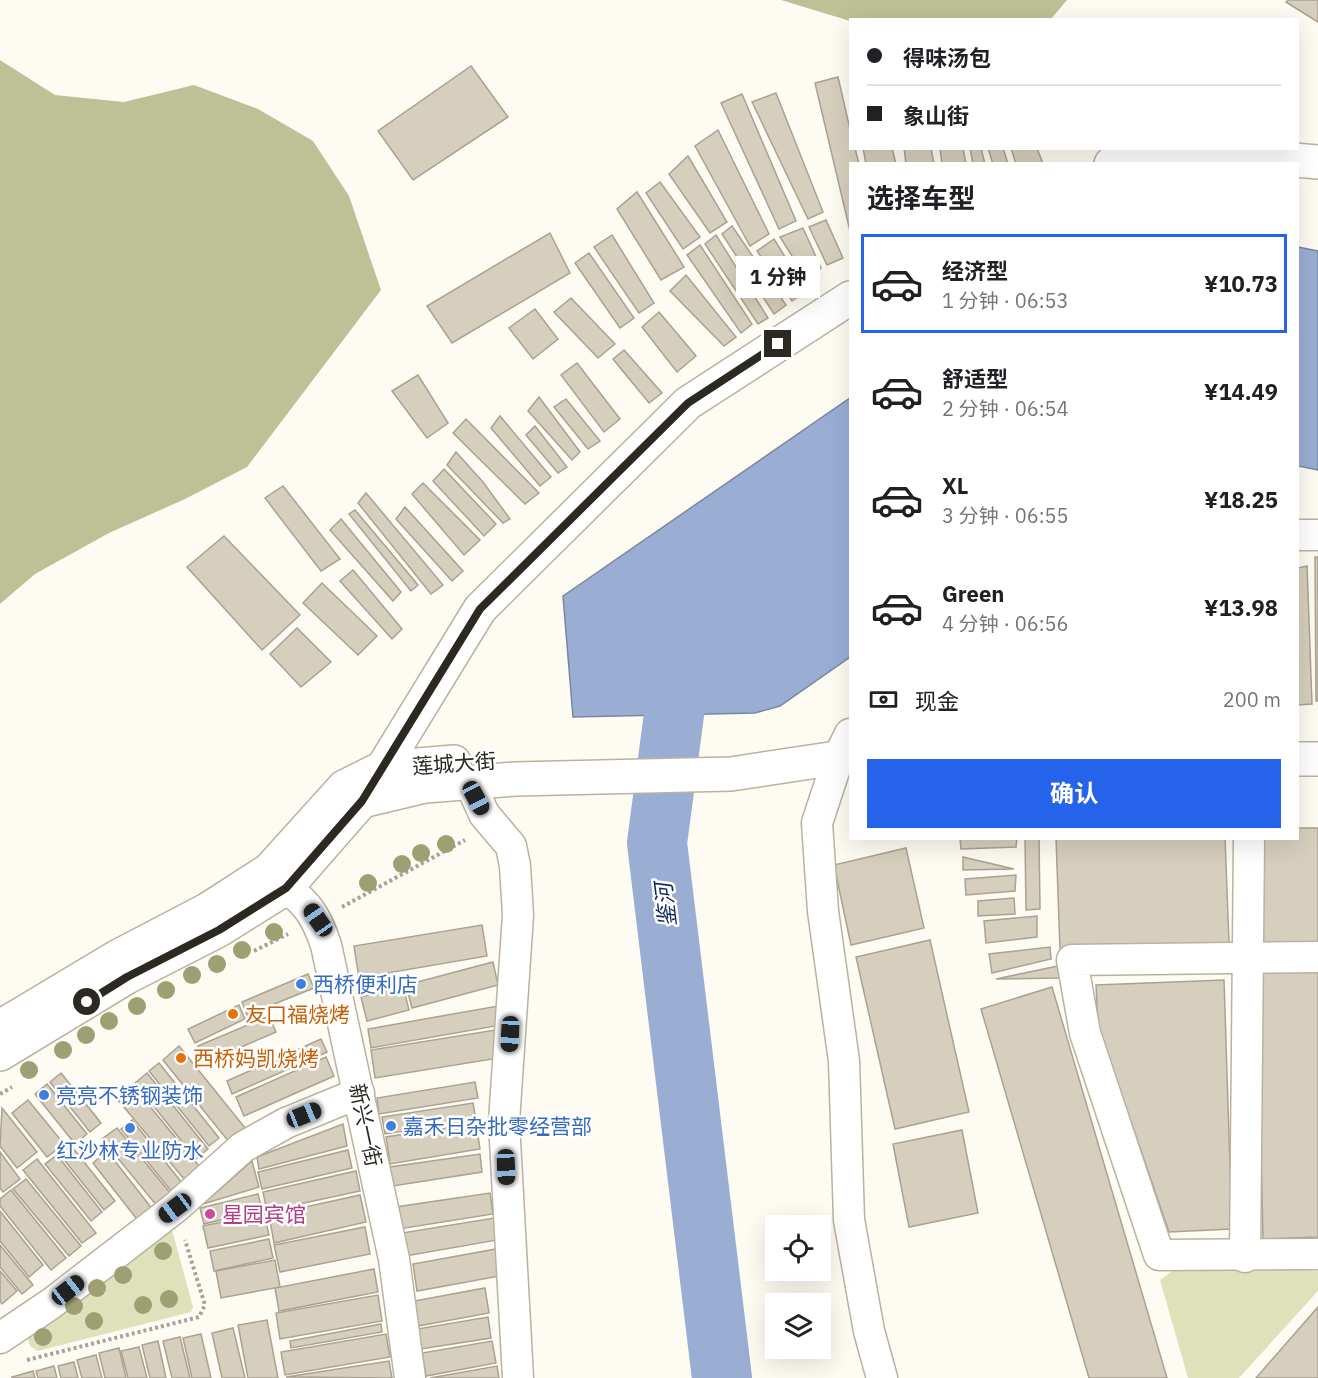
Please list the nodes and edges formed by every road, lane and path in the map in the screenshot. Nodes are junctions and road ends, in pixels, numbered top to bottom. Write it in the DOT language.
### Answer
graph roads {
  1 [pos="1144,150"];
  2 [pos="1182,150"];
  3 [pos="1116,162"];
  4 [pos="1318,162"];
  5 [pos="849,299"];
  6 [pos="1299,535"];
  7 [pos="1318,535"];
  8 [pos="847,747"];
  9 [pos="1299,759"];
  10 [pos="1318,759"];
  11 [pos="382,768"];
  12 [pos="518,769"];
  13 [pos="470,783"];
  14 [pos="362,801"];
  15 [pos="493,823"];
  16 [pos="1249,840"];
  17 [pos="286,888"];
  18 [pos="318,920"];
  19 [pos="251,952"];
  20 [pos="1318,957"];
  21 [pos="1249,958"];
  22 [pos="0,1027"];
  23 [pos="0,1054"];
  24 [pos="19,1083"];
  25 [pos="359,1093"];
  26 [pos="0,1094"];
  27 [pos="175,1208"];
  28 [pos="1318,1254"];
  29 [pos="1245,1257"];
  30 [pos="0,1338"];
  31 [pos="22,1361"];
  32 [pos="410,1378"];
  33 [pos="518,1378"];
  34 [pos="882,1378"];
  1 -- 3 [label="main road"];
  2 -- 4 [label="main road"];
  5 -- 11 [label="main road"];
  6 -- 7 [label="street"];
  8 -- 12 [label="main road, 莲城大街"];
  8 -- 34 [label="street"];
  9 -- 10 [label="main road"];
  11 -- 12 [label="main road, 莲城大街"];
  11 -- 14 [label="main road"];
  11 -- 22 [label="main road, 莲城大街"];
  12 -- 13 [label="main road, 莲城大街"];
  13 -- 14 [label="main road, 莲城大街"];
  13 -- 15 [label="street"];
  14 -- 17 [label="main road"];
  15 -- 18 [label="path"];
  15 -- 33 [label="street"];
  16 -- 21 [label="street"];
  17 -- 18 [label="street, 新兴一街"];
  17 -- 23 [label="main road"];
  18 -- 19 [label="path"];
  18 -- 25 [label="street, 新兴一街"];
  20 -- 21 [label="street"];
  21 -- 29 [label="street"];
  21 -- 29 [label="street"];
  24 -- 26 [label="path"];
  25 -- 27 [label="street"];
  25 -- 32 [label="street, 新兴一街"];
  27 -- 30 [label="street"];
  27 -- 31 [label="path"];
  28 -- 29 [label="street"];
}
